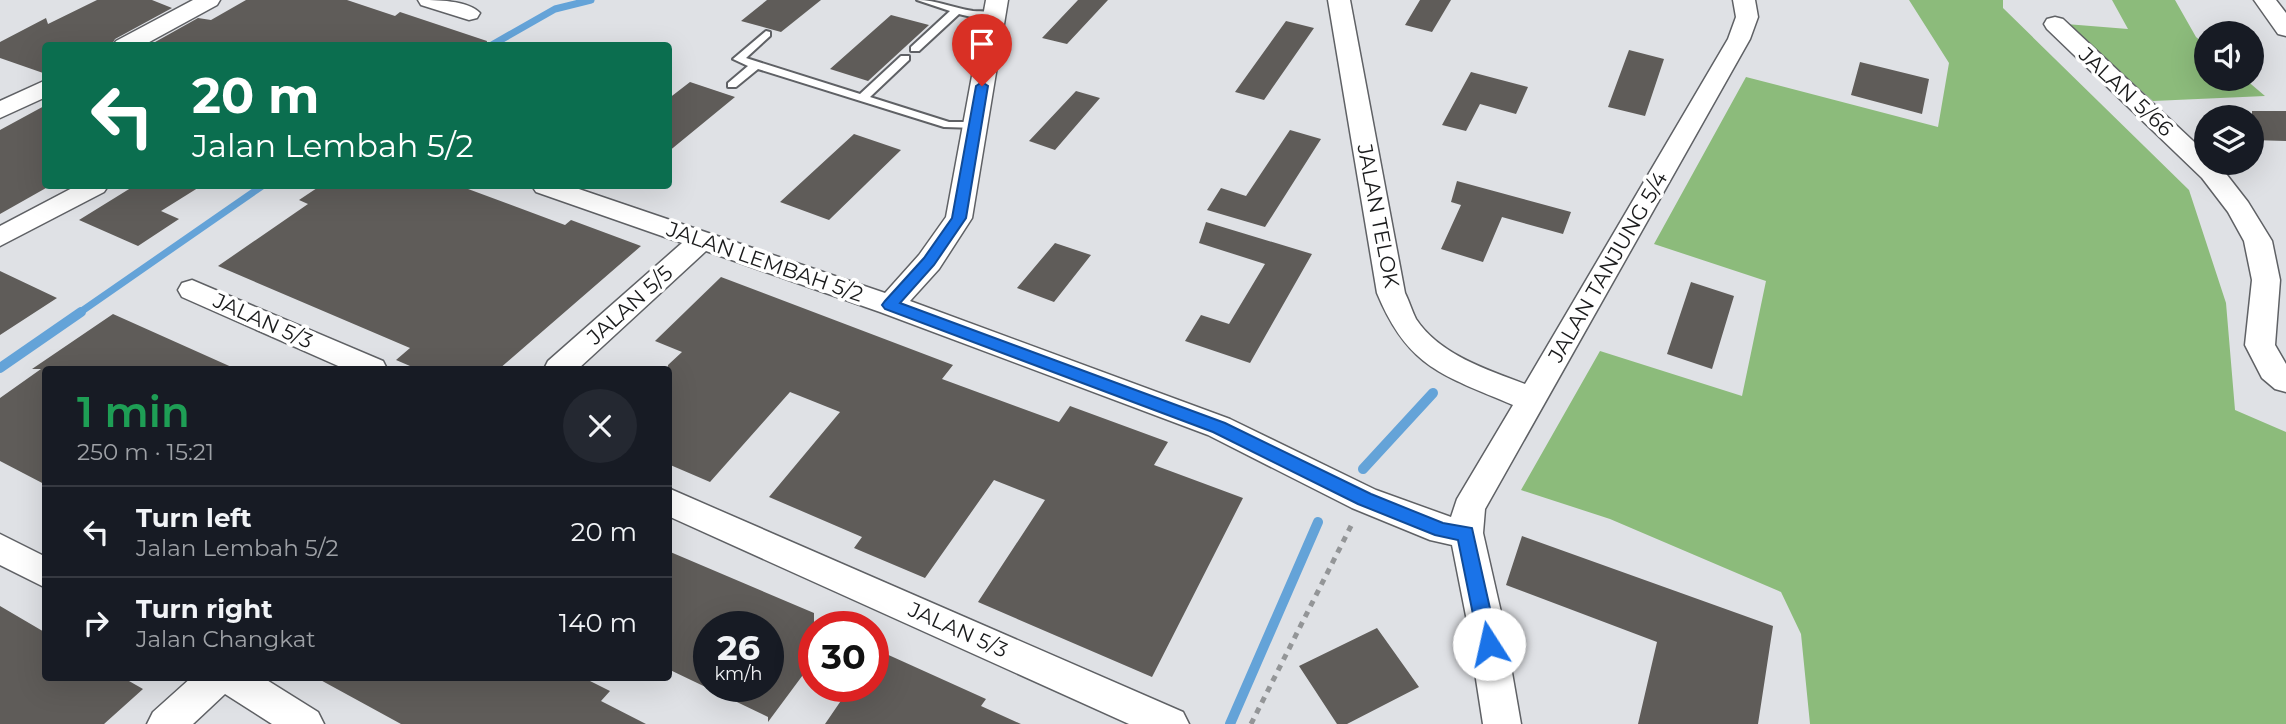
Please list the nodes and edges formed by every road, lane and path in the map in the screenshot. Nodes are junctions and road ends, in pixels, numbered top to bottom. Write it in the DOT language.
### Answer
graph roads {
  1 [pos="209,0"];
  2 [pos="429,0"];
  3 [pos="922,0"];
  4 [pos="1339,0"];
  5 [pos="1744,0"];
  6 [pos="2265,0"];
  7 [pos="996,7"];
  8 [pos="957,10"];
  9 [pos="469,13"];
  10 [pos="2055,24"];
  11 [pos="2286,29"];
  12 [pos="766,34"];
  13 [pos="131,42"];
  14 [pos="915,48"];
  15 [pos="905,58"];
  16 [pos="756,65"];
  17 [pos="732,85"];
  18 [pos="42,89"];
  19 [pos="862,98"];
  20 [pos="0,111"];
  21 [pos="976,125"];
  22 [pos="89,189"];
  23 [pos="554,189"];
  24 [pos="0,237"];
  25 [pos="701,241"];
  26 [pos="192,290"];
  27 [pos="890,305"];
  28 [pos="365,366"];
  29 [pos="562,366"];
  30 [pos="2286,381"];
  31 [pos="1532,400"];
  32 [pos="1364,499"];
  33 [pos="672,503"];
  34 [pos="1466,533"];
  35 [pos="0,548"];
  36 [pos="42,572"];
  37 [pos="214,681"];
  38 [pos="235,681"];
  39 [pos="166,724"];
  40 [pos="305,724"];
  41 [pos="1170,724"];
  42 [pos="1251,724"];
  43 [pos="1502,724"];
  1 -- 13 [label="street"];
  2 -- 9 [label="street"];
  3 -- 8 [label="lane"];
  4 -- 31 [label="street, JALAN TELOK"];
  5 -- 31 [label="street, JALAN TANJUNG 5/4"];
  6 -- 11 [label="street"];
  7 -- 8 [label="lane"];
  7 -- 21 [label="street"];
  8 -- 14 [label="lane"];
  10 -- 30 [label="street, JALAN 5/66"];
  12 -- 16 [label="lane"];
  15 -- 19 [label="lane"];
  16 -- 17 [label="lane"];
  16 -- 19 [label="lane"];
  18 -- 20 [label="street"];
  19 -- 21 [label="lane"];
  21 -- 27 [label="street"];
  22 -- 24 [label="street"];
  23 -- 25 [label="street, JALAN LEMBAH 5/2"];
  25 -- 27 [label="street, JALAN LEMBAH 5/2"];
  25 -- 29 [label="street, JALAN 5/5"];
  26 -- 28 [label="street, JALAN 5/3"];
  27 -- 32 [label="street, JALAN LEMBAH 5/2"];
  31 -- 34 [label="street, JALAN TANJUNG 5/4"];
  32 -- 34 [label="street, JALAN LEMBAH 5/2"];
  32 -- 42 [label="path"];
  33 -- 41 [label="street, JALAN 5/3"];
  34 -- 43 [label="street"];
  35 -- 36 [label="street"];
  37 -- 39 [label="street"];
  38 -- 40 [label="street"];
}
